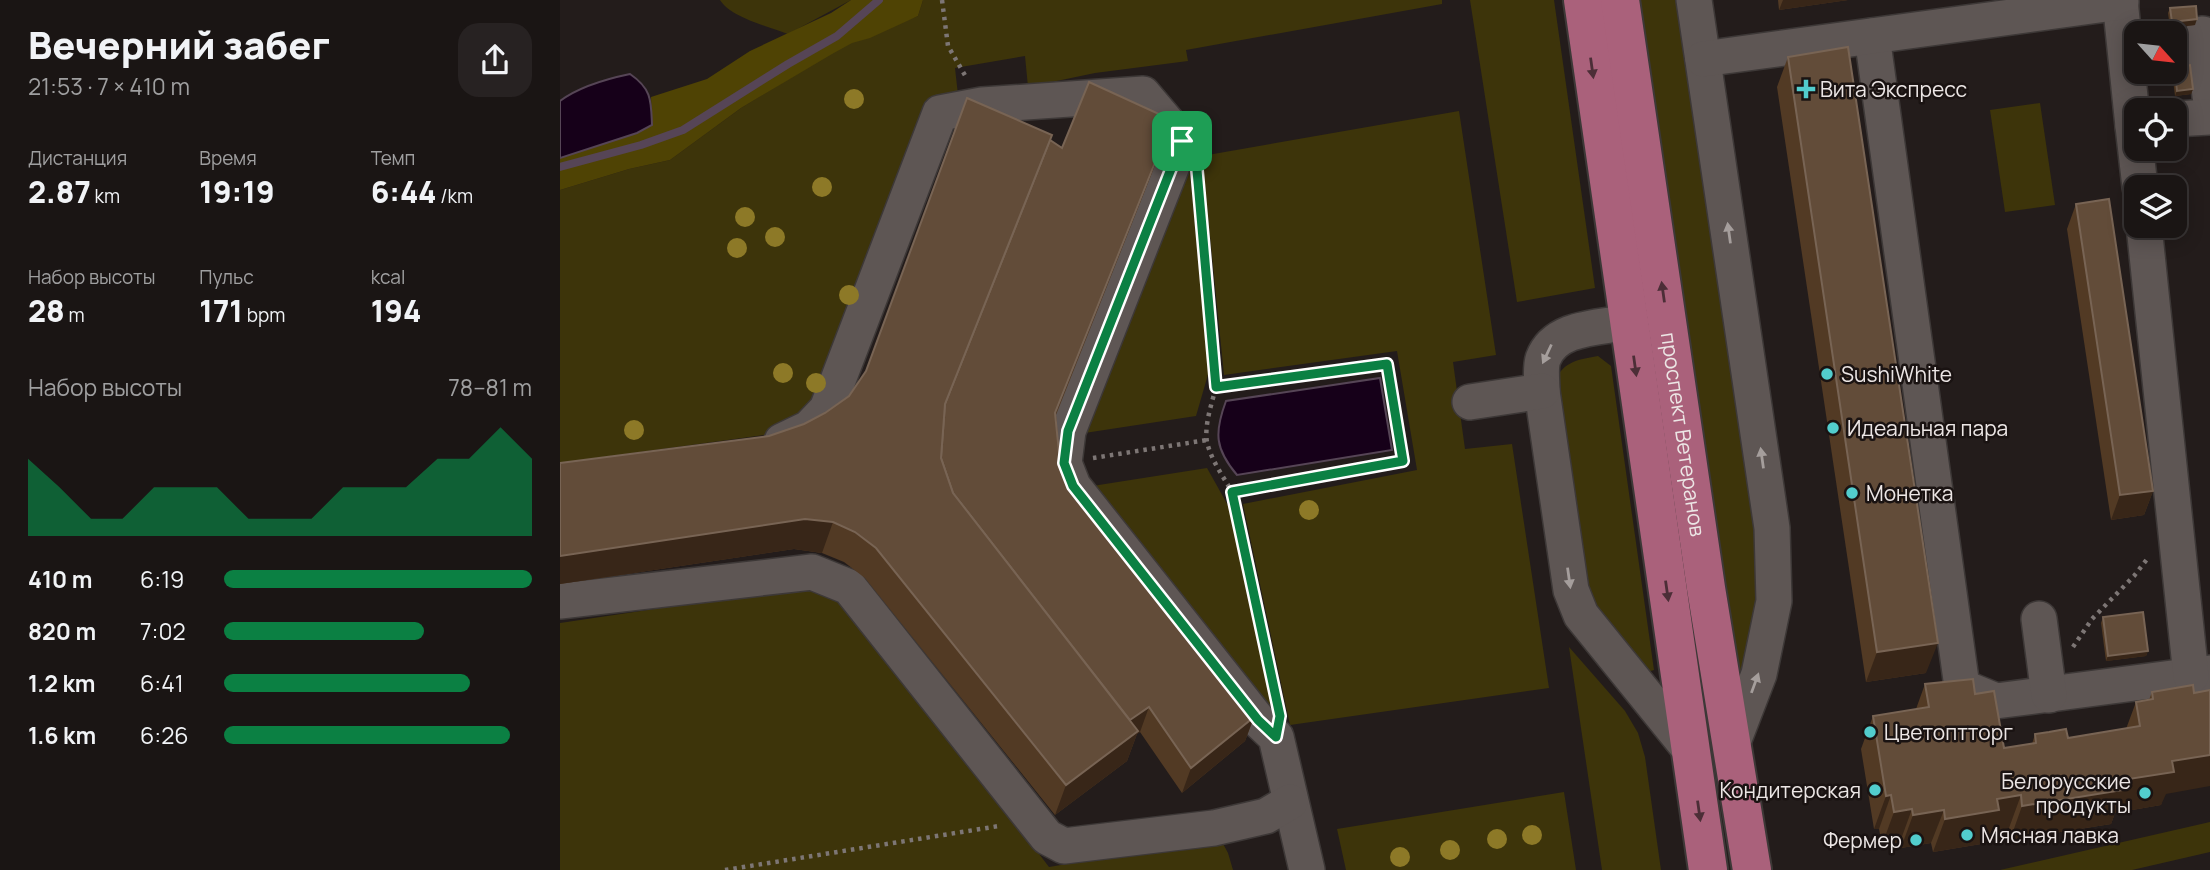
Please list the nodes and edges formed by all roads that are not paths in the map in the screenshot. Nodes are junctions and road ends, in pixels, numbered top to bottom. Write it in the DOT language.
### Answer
graph roads {
  1 [pos="1583,0"];
  2 [pos="1620,0"];
  3 [pos="1694,0"];
  4 [pos="2120,1"];
  5 [pos="2203,34"];
  6 [pos="1872,36"];
  7 [pos="1703,60"];
  8 [pos="2210,96"];
  9 [pos="2132,98"];
  10 [pos="2210,117"];
  11 [pos="2187,118"];
  12 [pos="2145,238"];
  13 [pos="1629,322"];
  14 [pos="1542,391"];
  15 [pos="1470,402"];
  16 [pos="756,445"];
  17 [pos="560,601"];
  18 [pos="2039,619"];
  19 [pos="2201,675"];
  20 [pos="2049,695"];
  21 [pos="1731,747"];
  22 [pos="1690,751"];
  23 [pos="1290,802"];
  24 [pos="1307,870"];
  25 [pos="1708,870"];
  26 [pos="1752,870"];
  1 -- 13 [label="main road, проспект Ветеранов, one-way"];
  21 -- 2 [label="main road, проспект Ветеранов, one-way"];
  3 -- 7 [label="street"];
  4 -- 6 [label="street"];
  4 -- 9 [label="street"];
  5 -- 8 [label="street"];
  6 -- 7 [label="street"];
  6 -- 20 [label="street"];
  21 -- 7 [label="street, one-way"];
  10 -- 11 [label="street"];
  12 -- 19 [label="street"];
  13 -- 14 [label="street, one-way"];
  13 -- 22 [label="main road, проспект Ветеранов, one-way"];
  14 -- 15 [label="street"];
  14 -- 22 [label="street, one-way"];
  16 -- 23 [label="street"];
  17 -- 23 [label="street"];
  18 -- 20 [label="street"];
  19 -- 20 [label="street"];
  21 -- 26 [label="main road, проспект Ветеранов"];
  22 -- 25 [label="main road, проспект Ветеранов, one-way"];
  23 -- 24 [label="street"];
}
